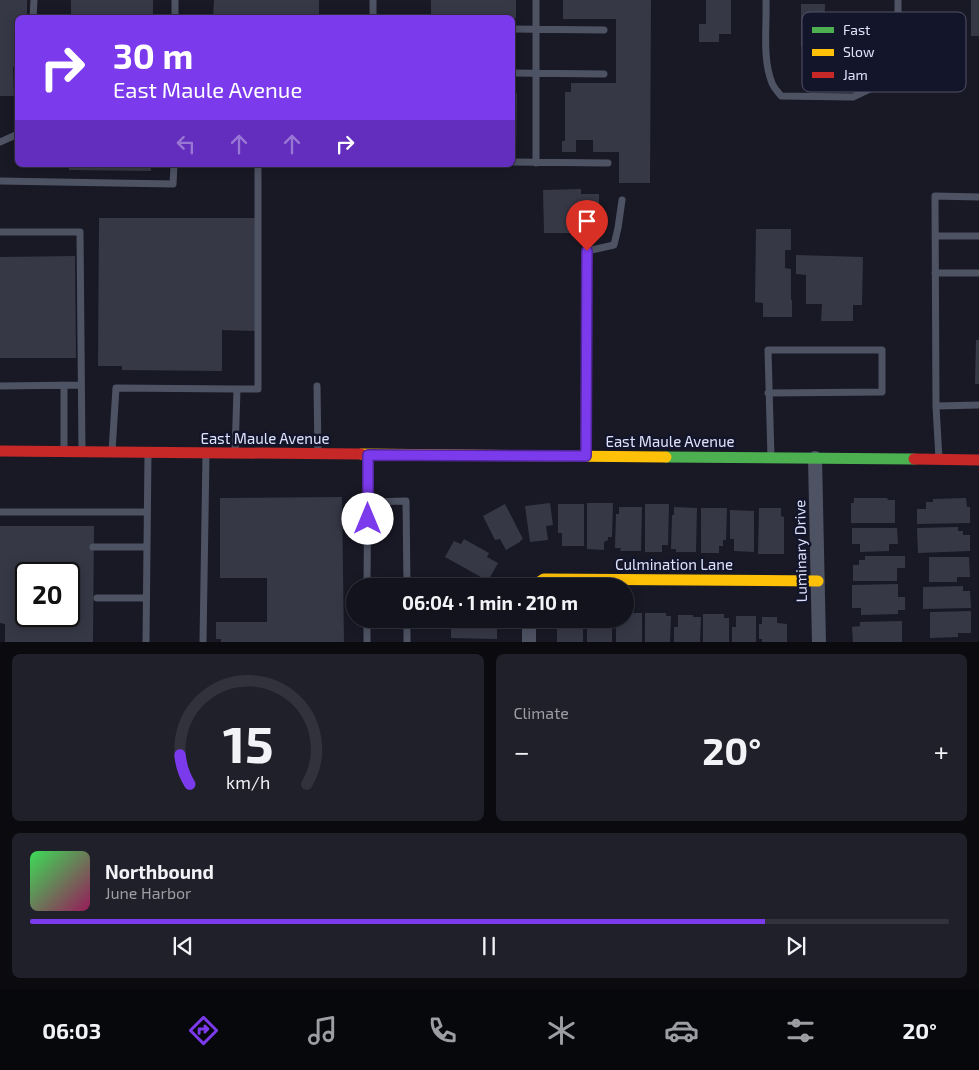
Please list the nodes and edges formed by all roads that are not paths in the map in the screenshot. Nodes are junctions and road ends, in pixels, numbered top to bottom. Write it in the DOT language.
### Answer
graph roads {
  1 [pos="34,0"];
  2 [pos="175,0"];
  3 [pos="373,0"];
  4 [pos="536,0"];
  5 [pos="766,0"];
  6 [pos="33,15"];
  7 [pos="175,15"];
  8 [pos="373,15"];
  9 [pos="515,29"];
  10 [pos="537,29"];
  11 [pos="604,30"];
  12 [pos="515,73"];
  13 [pos="537,73"];
  14 [pos="604,74"];
  15 [pos="863,92"];
  16 [pos="15,135"];
  17 [pos="0,142"];
  18 [pos="515,162"];
  19 [pos="536,163"];
  20 [pos="608,164"];
  21 [pos="174,167"];
  22 [pos="258,167"];
  23 [pos="0,181"];
  24 [pos="979,196"];
  25 [pos="622,200"];
  26 [pos="0,232"];
  27 [pos="935,236"];
  28 [pos="979,236"];
  29 [pos="935,274"];
  30 [pos="979,274"];
  31 [pos="64,385"];
  32 [pos="81,385"];
  33 [pos="0,386"];
  34 [pos="317,386"];
  35 [pos="237,389"];
  36 [pos="768,392"];
  37 [pos="979,405"];
  38 [pos="936,406"];
  39 [pos="0,452"];
  40 [pos="64,452"];
  41 [pos="82,452"];
  42 [pos="112,452"];
  43 [pos="148,453"];
  44 [pos="206,453"];
  45 [pos="235,454"];
  46 [pos="318,454"];
  47 [pos="368,455"];
  48 [pos="586,456"];
  49 [pos="771,458"];
  50 [pos="815,458"];
  51 [pos="939,459"];
  52 [pos="979,460"];
  53 [pos="368,502"];
  54 [pos="0,512"];
  55 [pos="147,512"];
  56 [pos="93,547"];
  57 [pos="147,547"];
  58 [pos="367,578"];
  59 [pos="407,578"];
  60 [pos="634,580"];
  61 [pos="818,581"];
  62 [pos="97,598"];
  63 [pos="146,598"];
  64 [pos="367,628"];
  65 [pos="407,628"];
  66 [pos="529,628"];
  67 [pos="146,642"];
  68 [pos="203,642"];
  69 [pos="367,642"];
  70 [pos="407,642"];
  71 [pos="529,642"];
  72 [pos="819,642"];
  1 -- 6 [label="lane"];
  2 -- 7 [label="lane"];
  3 -- 8 [label="lane"];
  4 -- 10 [label="lane"];
  5 -- 15 [label="lane"];
  9 -- 10 [label="lane"];
  10 -- 11 [label="lane"];
  10 -- 13 [label="lane"];
  12 -- 13 [label="lane"];
  13 -- 14 [label="lane"];
  13 -- 19 [label="lane"];
  16 -- 17 [label="lane"];
  18 -- 19 [label="lane"];
  19 -- 20 [label="lane"];
  21 -- 23 [label="lane"];
  22 -- 35 [label="lane"];
  24 -- 27 [label="lane"];
  25 -- 48 [label="lane"];
  26 -- 32 [label="lane"];
  27 -- 28 [label="lane"];
  27 -- 29 [label="lane"];
  29 -- 30 [label="lane"];
  29 -- 38 [label="lane"];
  31 -- 32 [label="lane"];
  31 -- 33 [label="lane"];
  31 -- 40 [label="lane"];
  32 -- 41 [label="lane"];
  34 -- 46 [label="lane"];
  35 -- 42 [label="lane"];
  35 -- 45 [label="lane"];
  36 -- 36 [label="lane"];
  36 -- 49 [label="lane"];
  37 -- 38 [label="lane"];
  38 -- 51 [label="lane"];
  39 -- 40 [label="street, East Maule Avenue"];
  40 -- 41 [label="street, East Maule Avenue"];
  41 -- 42 [label="street, East Maule Avenue"];
  42 -- 43 [label="street, East Maule Avenue"];
  43 -- 44 [label="street, East Maule Avenue"];
  43 -- 55 [label="lane"];
  44 -- 45 [label="street, East Maule Avenue"];
  44 -- 68 [label="lane"];
  45 -- 46 [label="street, East Maule Avenue"];
  46 -- 47 [label="street, East Maule Avenue"];
  47 -- 48 [label="street, East Maule Avenue"];
  47 -- 53 [label="lane"];
  48 -- 49 [label="street, East Maule Avenue"];
  49 -- 50 [label="street, East Maule Avenue"];
  50 -- 51 [label="street, East Maule Avenue"];
  50 -- 61 [label="street, Luminary Drive"];
  51 -- 52 [label="street, East Maule Avenue"];
  53 -- 58 [label="lane"];
  53 -- 59 [label="lane"];
  54 -- 55 [label="lane"];
  55 -- 57 [label="lane"];
  56 -- 57 [label="lane"];
  57 -- 63 [label="lane"];
  60 -- 61 [label="street, Culmination Lane"];
  61 -- 72 [label="street, Luminary Drive"];
  62 -- 63 [label="lane"];
  63 -- 67 [label="lane"];
  64 -- 69 [label="lane"];
  65 -- 70 [label="lane"];
  66 -- 71 [label="street"];
}
